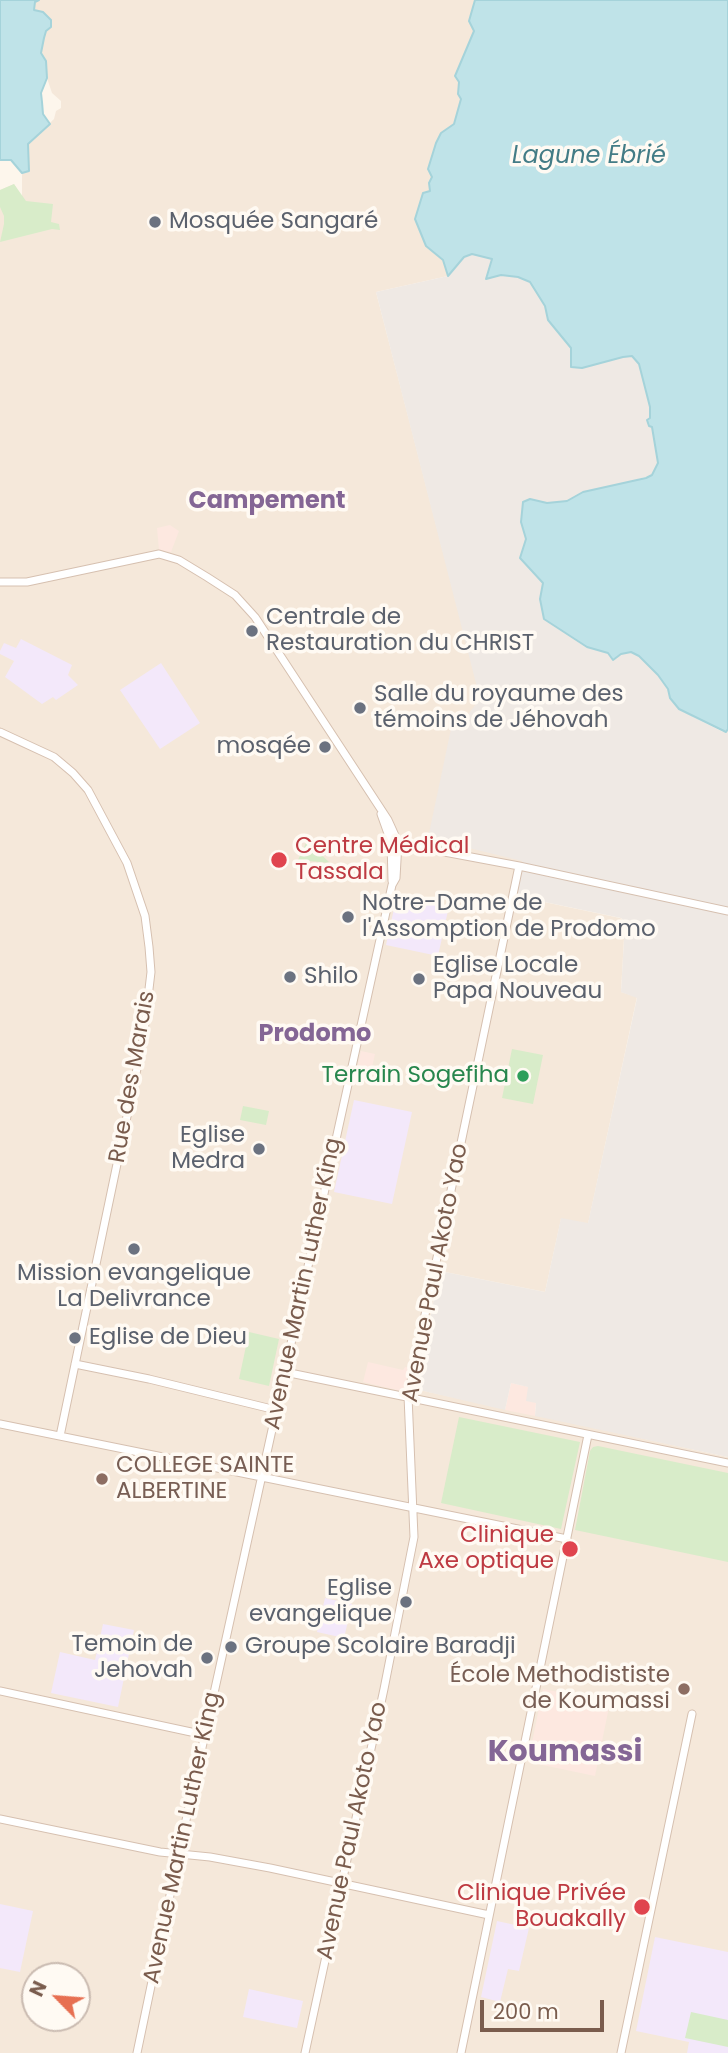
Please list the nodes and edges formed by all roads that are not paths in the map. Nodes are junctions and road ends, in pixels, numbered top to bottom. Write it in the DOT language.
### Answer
graph roads {
  1 [pos="0,582"];
  2 [pos="0,732"];
  3 [pos="394,842"];
  4 [pos="519,866"];
  5 [pos="728,911"];
  6 [pos="75,1364"];
  7 [pos="285,1372"];
  8 [pos="408,1396"];
  9 [pos="276,1410"];
  10 [pos="0,1424"];
  11 [pos="589,1435"];
  12 [pos="60,1436"];
  13 [pos="728,1463"];
  14 [pos="261,1478"];
  15 [pos="413,1508"];
  16 [pos="567,1539"];
  17 [pos="0,1691"];
  18 [pos="692,1714"];
  19 [pos="205,1735"];
  20 [pos="0,1819"];
  21 [pos="178,1854"];
  22 [pos="342,1884"];
  23 [pos="489,1915"];
  24 [pos="137,2053"];
  25 [pos="305,2053"];
  26 [pos="461,2053"];
  27 [pos="621,2053"];
  1 -- 3 [label="street, Avenue Martin Luther King"];
  2 -- 6 [label="street, Rue des Marais"];
  3 -- 4 [label="street"];
  3 -- 7 [label="street, Avenue Martin Luther King"];
  4 -- 5 [label="street"];
  4 -- 8 [label="street, Avenue Paul Akoto Yao"];
  6 -- 9 [label="street"];
  6 -- 12 [label="street, Rue des Marais"];
  7 -- 8 [label="street"];
  7 -- 9 [label="street, Avenue Martin Luther King"];
  8 -- 11 [label="street"];
  8 -- 15 [label="street, Avenue Paul Akoto Yao"];
  9 -- 14 [label="street, Avenue Martin Luther King"];
  10 -- 12 [label="street"];
  11 -- 13 [label="street"];
  11 -- 16 [label="street"];
  12 -- 14 [label="street"];
  14 -- 15 [label="street"];
  14 -- 19 [label="street, Avenue Martin Luther King"];
  15 -- 16 [label="street"];
  15 -- 22 [label="street, Avenue Paul Akoto Yao"];
  16 -- 23 [label="street"];
  17 -- 19 [label="street"];
  18 -- 27 [label="street"];
  19 -- 21 [label="street, Avenue Martin Luther King"];
  20 -- 21 [label="street"];
  21 -- 22 [label="street"];
  21 -- 24 [label="street, Avenue Martin Luther King"];
  22 -- 23 [label="street"];
  22 -- 25 [label="street, Avenue Paul Akoto Yao"];
  23 -- 26 [label="street"];
}
